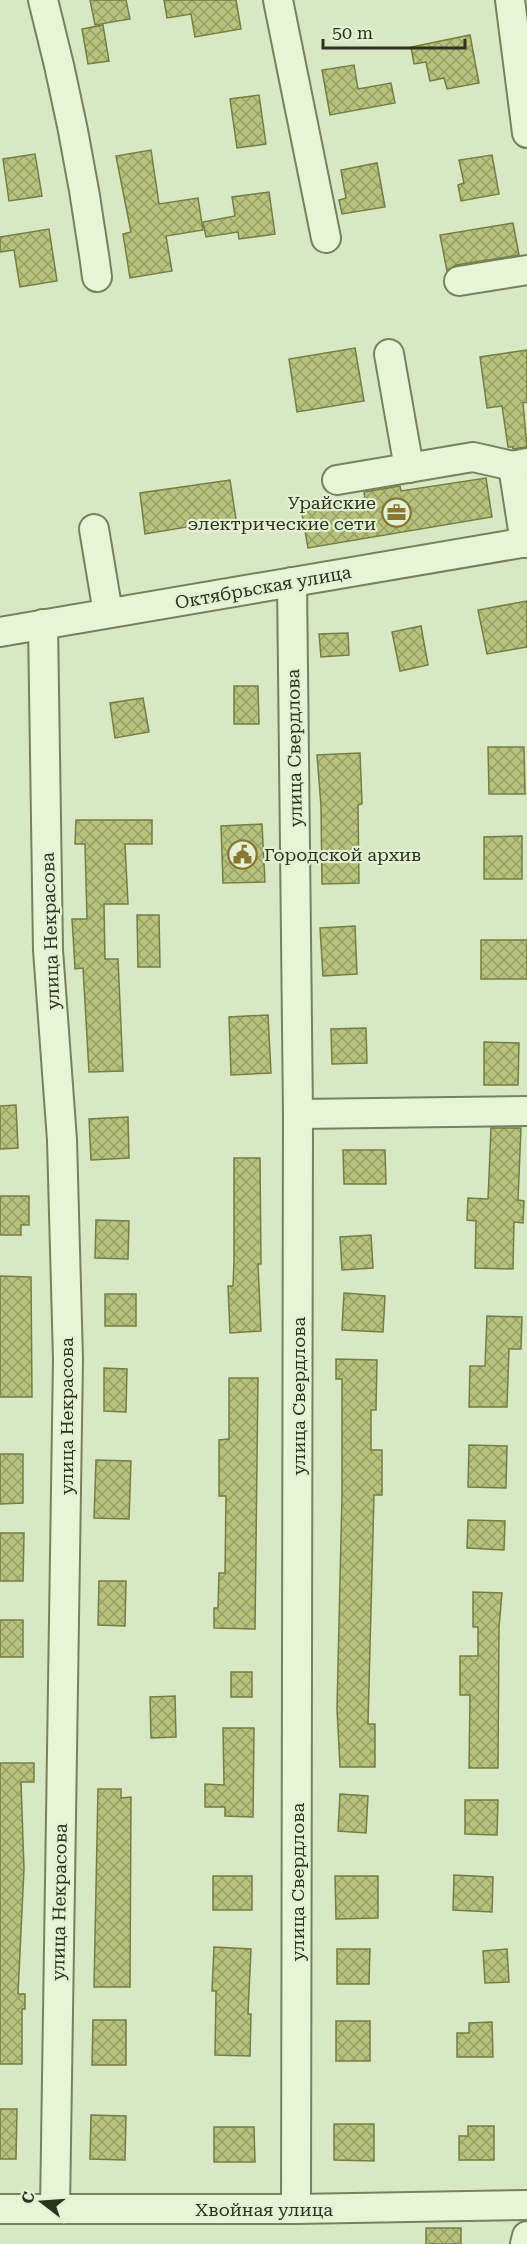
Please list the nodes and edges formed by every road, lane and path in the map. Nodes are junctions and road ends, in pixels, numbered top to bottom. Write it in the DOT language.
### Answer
graph roads {
  1 [pos="44,0"];
  2 [pos="278,0"];
  3 [pos="510,0"];
  4 [pos="527,133"];
  5 [pos="326,238"];
  6 [pos="527,270"];
  7 [pos="97,277"];
  8 [pos="459,281"];
  9 [pos="389,354"];
  10 [pos="520,465"];
  11 [pos="410,468"];
  12 [pos="337,480"];
  13 [pos="94,529"];
  14 [pos="526,542"];
  15 [pos="292,582"];
  16 [pos="108,613"];
  17 [pos="43,624"];
  18 [pos="0,632"];
  19 [pos="527,1111"];
  20 [pos="298,1113"];
  21 [pos="527,2205"];
  22 [pos="0,2209"];
  23 [pos="55,2209"];
  24 [pos="296,2209"];
  25 [pos="527,2236"];
  26 [pos="525,2244"];
  1 -- 7 [label="street"];
  2 -- 5 [label="street"];
  3 -- 4 [label="street"];
  6 -- 8 [label="street"];
  9 -- 11 [label="street"];
  10 -- 11 [label="street"];
  10 -- 14 [label="street"];
  11 -- 12 [label="street"];
  13 -- 16 [label="street"];
  14 -- 15 [label="street, Октябрьская улица"];
  15 -- 16 [label="street, Октябрьская улица"];
  15 -- 20 [label="street, улица Свердлова"];
  16 -- 17 [label="street, Октябрьская улица"];
  17 -- 18 [label="street, Октябрьская улица"];
  17 -- 23 [label="street, улица Некрасова"];
  19 -- 20 [label="street"];
  20 -- 24 [label="street, улица Свердлова"];
  21 -- 24 [label="street, Хвойная улица"];
  22 -- 23 [label="street, Хвойная улица"];
  23 -- 24 [label="street, Хвойная улица"];
  25 -- 26 [label="street"];
}
